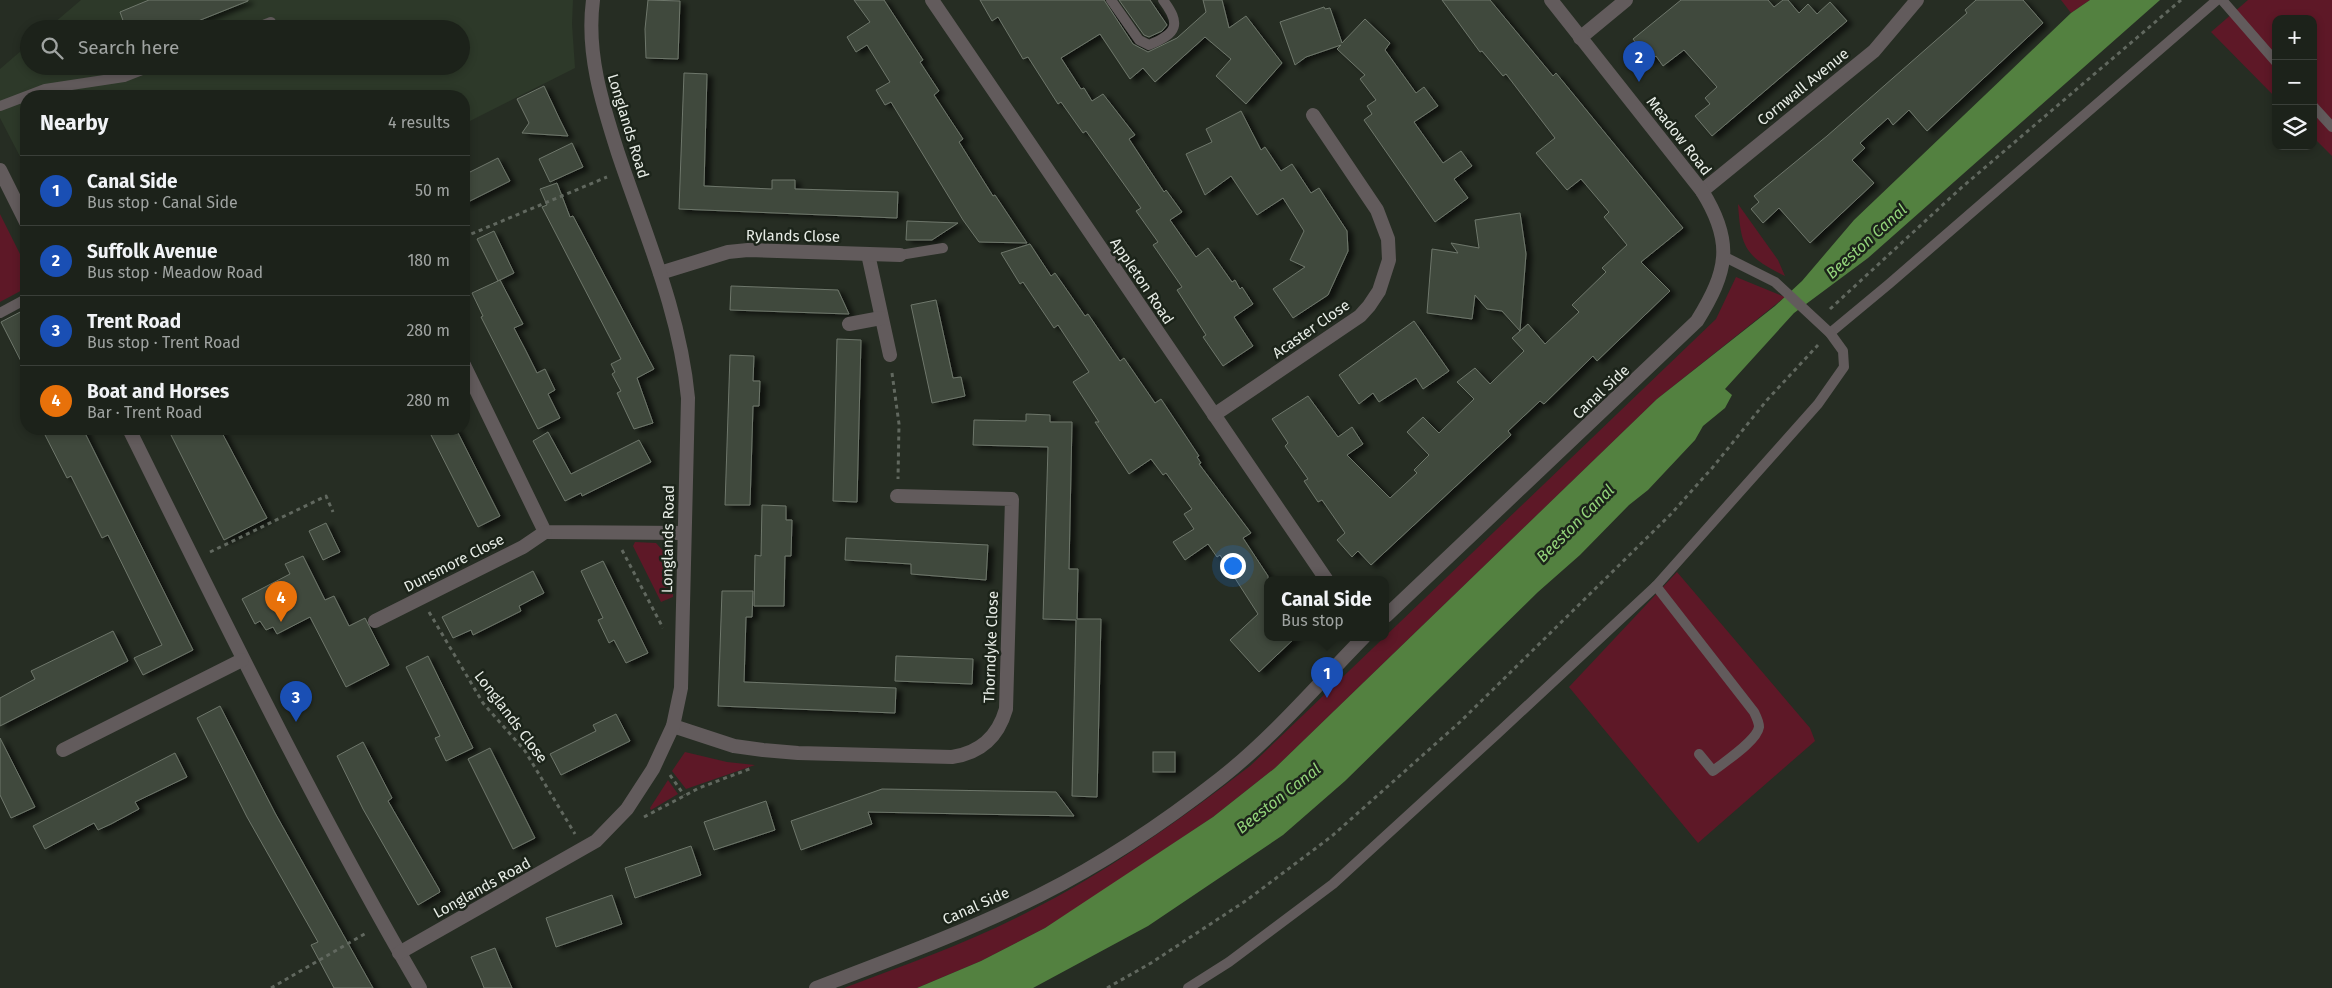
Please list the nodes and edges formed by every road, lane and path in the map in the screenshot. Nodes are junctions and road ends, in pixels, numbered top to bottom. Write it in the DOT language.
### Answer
graph roads {
  1 [pos="592,0"];
  2 [pos="932,0"];
  3 [pos="1111,0"];
  4 [pos="1163,0"];
  5 [pos="1551,0"];
  6 [pos="1626,0"];
  7 [pos="1917,0"];
  8 [pos="2181,0"];
  9 [pos="2217,0"];
  10 [pos="2222,0"];
  11 [pos="1580,38"];
  12 [pos="2274,60"];
  13 [pos="129,75"];
  14 [pos="43,90"];
  15 [pos="20,99"];
  16 [pos="0,106"];
  17 [pos="2317,110"];
  18 [pos="1313,115"];
  19 [pos="2332,127"];
  20 [pos="0,170"];
  21 [pos="624,170"];
  22 [pos="1702,190"];
  23 [pos="20,210"];
  24 [pos="470,234"];
  25 [pos="944,248"];
  26 [pos="868,254"];
  27 [pos="900,255"];
  28 [pos="1724,256"];
  29 [pos="660,273"];
  30 [pos="20,302"];
  31 [pos="0,313"];
  32 [pos="882,318"];
  33 [pos="1817,321"];
  34 [pos="848,324"];
  35 [pos="1830,333"];
  36 [pos="890,355"];
  37 [pos="470,377"];
  38 [pos="1214,415"];
  39 [pos="132,435"];
  40 [pos="897,496"];
  41 [pos="334,512"];
  42 [pos="612,531"];
  43 [pos="545,532"];
  44 [pos="684,533"];
  45 [pos="194,559"];
  46 [pos="1324,576"];
  47 [pos="1656,586"];
  48 [pos="422,598"];
  49 [pos="1389,613"];
  50 [pos="375,621"];
  51 [pos="665,631"];
  52 [pos="1360,641"];
  53 [pos="242,660"];
  54 [pos="673,726"];
  55 [pos="63,750"];
  56 [pos="1699,754"];
  57 [pos="760,766"];
  58 [pos="684,795"];
  59 [pos="584,849"];
  60 [pos="382,924"];
  61 [pos="399,953"];
  62 [pos="271,988"];
  63 [pos="420,988"];
  64 [pos="816,988"];
  65 [pos="1107,988"];
  66 [pos="1188,988"];
  1 -- 21 [label="street, Longlands Road"];
  2 -- 38 [label="street, Appleton Road"];
  3 -- 4 [label="lane"];
  5 -- 11 [label="street, Meadow Road"];
  6 -- 11 [label="street"];
  7 -- 22 [label="street, Cornwall Avenue"];
  8 -- 33 [label="path"];
  9 -- 35 [label="lane"];
  10 -- 12 [label="lane"];
  11 -- 22 [label="street, Meadow Road"];
  13 -- 14 [label="lane"];
  15 -- 16 [label="lane"];
  17 -- 19 [label="lane"];
  18 -- 38 [label="street, Acaster Close"];
  20 -- 23 [label="street"];
  21 -- 24 [label="path"];
  21 -- 29 [label="street, Longlands Road"];
  22 -- 28 [label="street, Meadow Road"];
  25 -- 27 [label="lane"];
  26 -- 27 [label="street, Rylands Close"];
  26 -- 29 [label="street, Rylands Close"];
  26 -- 32 [label="street"];
  28 -- 33 [label="lane"];
  28 -- 49 [label="street, Canal Side"];
  29 -- 44 [label="street, Longlands Road"];
  30 -- 31 [label="lane"];
  32 -- 34 [label="street"];
  32 -- 36 [label="street"];
  33 -- 35 [label="lane"];
  35 -- 47 [label="lane"];
  35 -- 65 [label="path"];
  36 -- 40 [label="path"];
  37 -- 43 [label="street"];
  38 -- 46 [label="street, Appleton Road"];
  39 -- 45 [label="street"];
  40 -- 54 [label="street, Thorndyke Close"];
  41 -- 45 [label="path"];
  42 -- 43 [label="street"];
  42 -- 44 [label="street"];
  42 -- 51 [label="path"];
  43 -- 48 [label="street, Dunsmore Close"];
  44 -- 54 [label="street, Longlands Road"];
  45 -- 53 [label="street"];
  47 -- 56 [label="lane"];
  47 -- 66 [label="lane"];
  48 -- 50 [label="street, Dunsmore Close"];
  48 -- 59 [label="path, Longlands Close"];
  52 -- 64 [label="street, Canal Side"];
  53 -- 55 [label="street"];
  53 -- 60 [label="street"];
  54 -- 59 [label="street, Longlands Road"];
  57 -- 58 [label="path"];
  59 -- 61 [label="street, Longlands Road"];
  60 -- 61 [label="street"];
  60 -- 62 [label="path"];
  61 -- 63 [label="street"];
}
